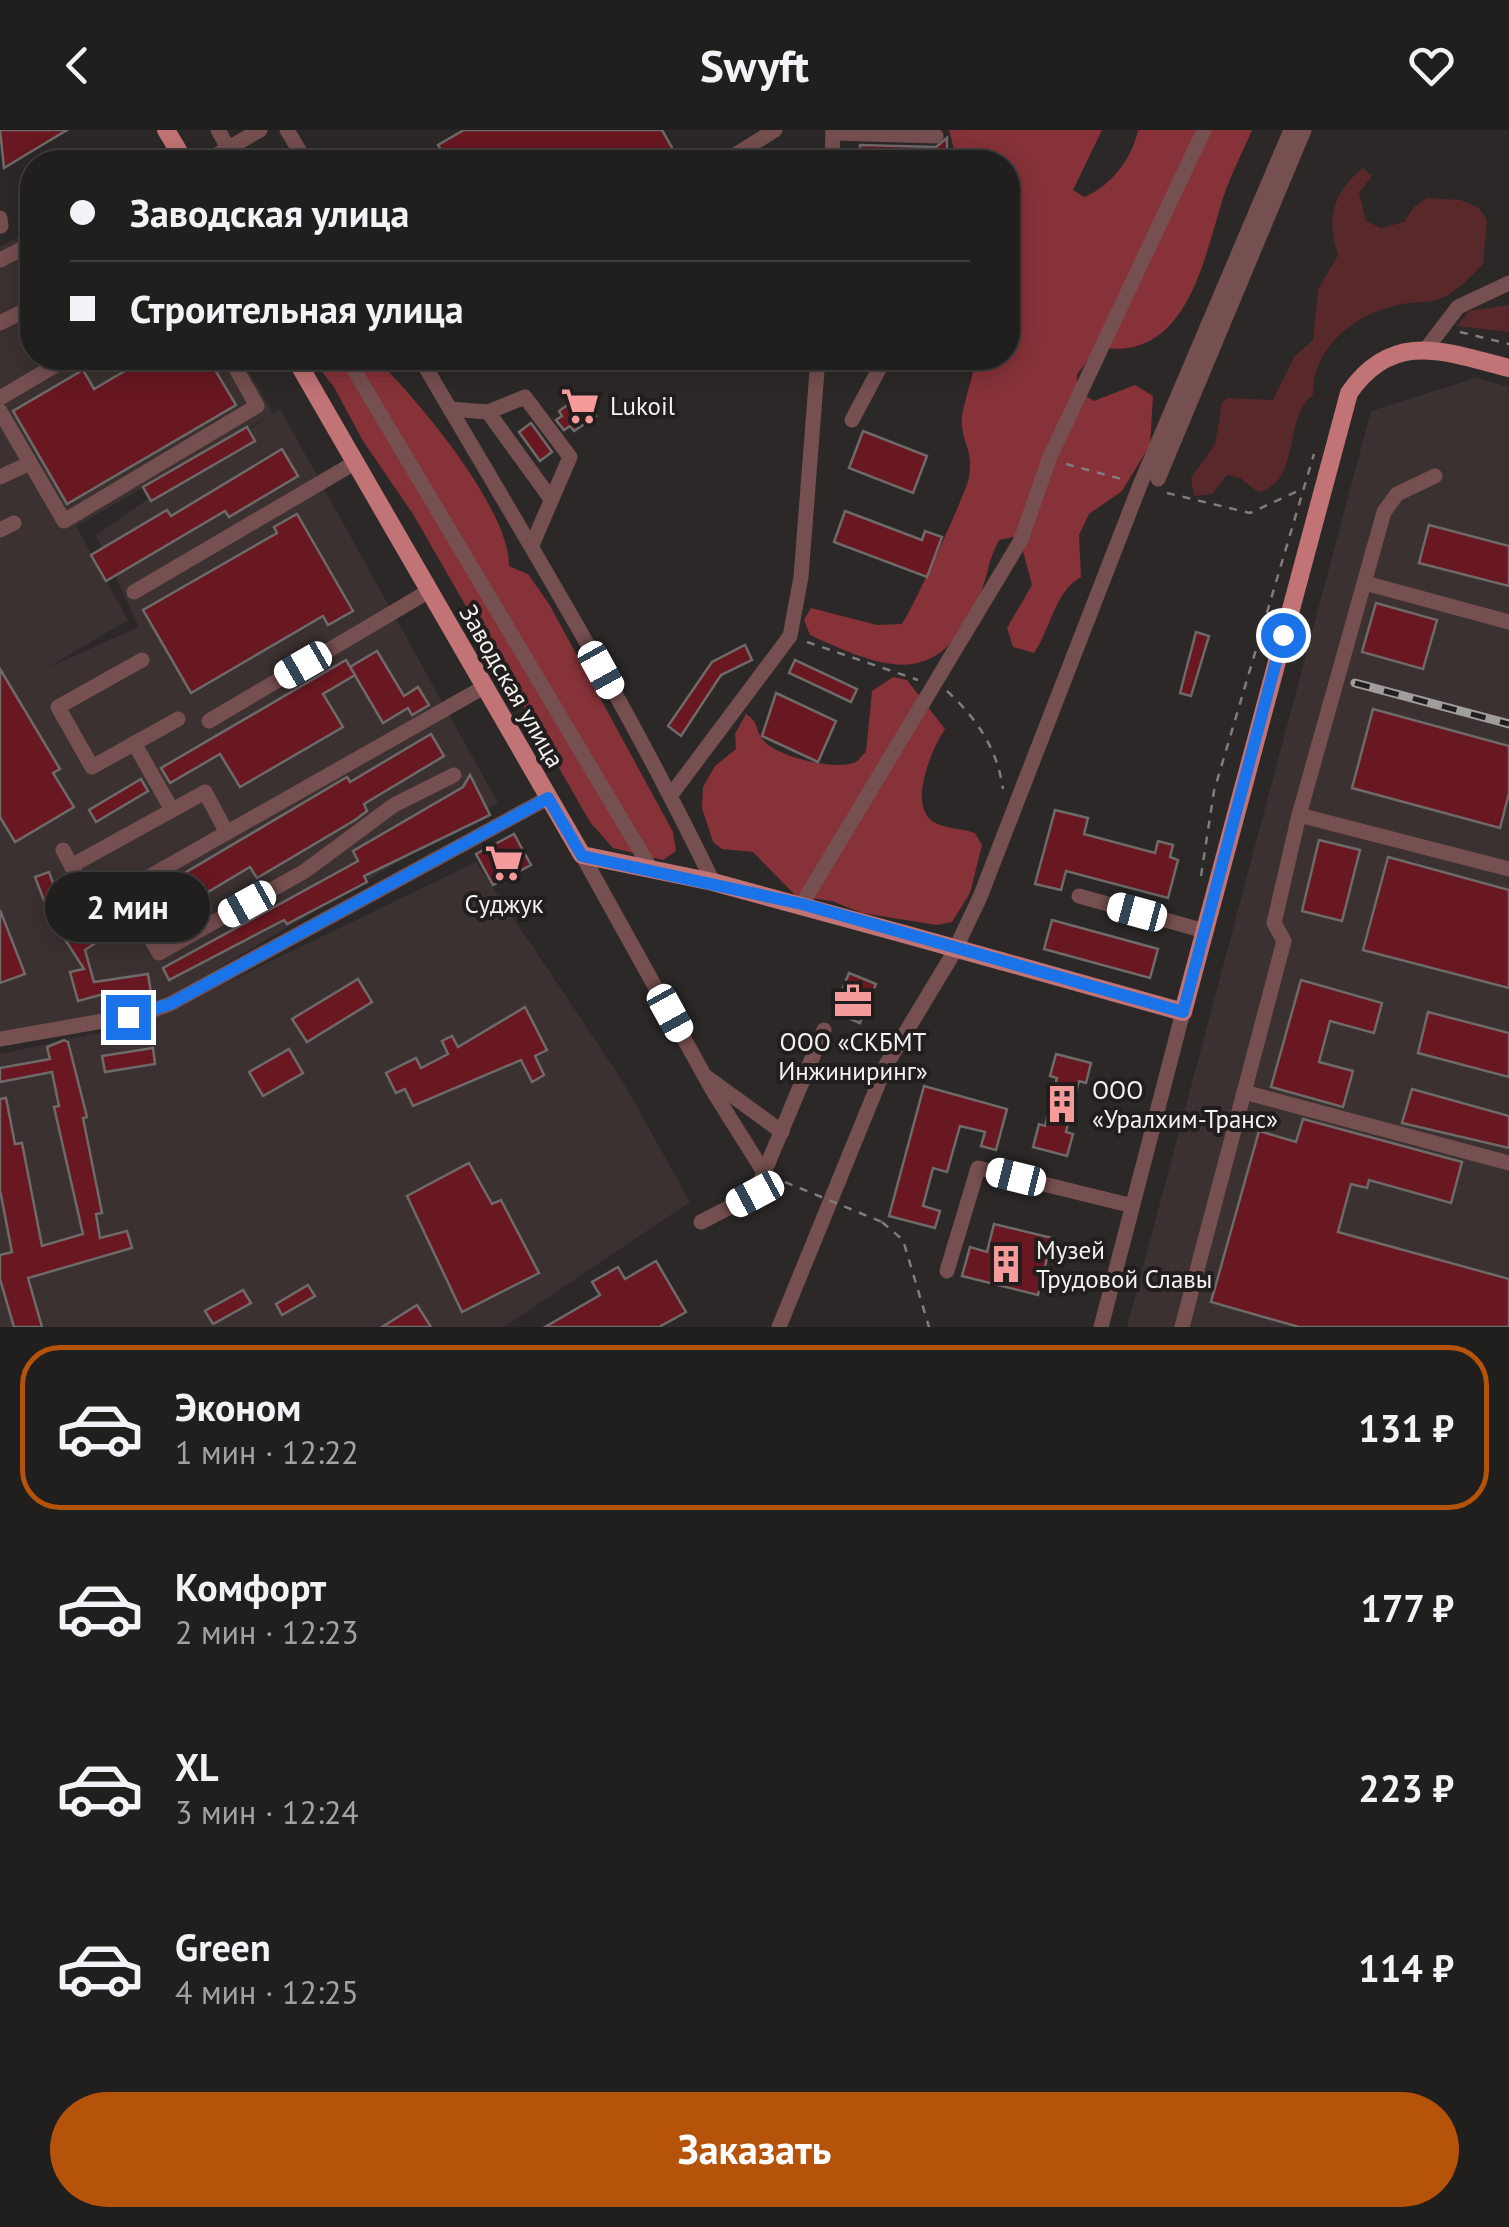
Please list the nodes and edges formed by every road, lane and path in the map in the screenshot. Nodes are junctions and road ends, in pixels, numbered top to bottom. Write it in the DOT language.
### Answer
graph roads {
  1 [pos="260,130"];
  2 [pos="775,130"];
  3 [pos="1204,130"];
  4 [pos="1291,130"];
  5 [pos="1304,130"];
  6 [pos="833,131"];
  7 [pos="936,136"];
  8 [pos="238,150"];
  9 [pos="745,150"];
  10 [pos="1268,216"];
  11 [pos="0,218"];
  12 [pos="1,226"];
  13 [pos="1509,284"];
  14 [pos="1426,350"];
  15 [pos="1194,363"];
  16 [pos="1509,368"];
  17 [pos="48,370"];
  18 [pos="237,370"];
  19 [pos="302,370"];
  20 [pos="354,370"];
  21 [pos="427,370"];
  22 [pos="817,370"];
  23 [pos="879,370"];
  24 [pos="0,398"];
  25 [pos="0,410"];
  26 [pos="450,410"];
  27 [pos="488,412"];
  28 [pos="852,420"];
  29 [pos="1049,459"];
  30 [pos="356,462"];
  31 [pos="30,463"];
  32 [pos="1435,476"];
  33 [pos="0,477"];
  34 [pos="1158,479"];
  35 [pos="1140,485"];
  36 [pos="1302,489"];
  37 [pos="551,499"];
  38 [pos="532,545"];
  39 [pos="1365,583"];
  40 [pos="429,591"];
  41 [pos="134,592"];
  42 [pos="1509,622"];
  43 [pos="790,636"];
  44 [pos="142,660"];
  45 [pos="936,682"];
  46 [pos="484,687"];
  47 [pos="178,720"];
  48 [pos="209,721"];
  49 [pos="134,744"];
  50 [pos="454,775"];
  51 [pos="1004,792"];
  52 [pos="671,795"];
  53 [pos="548,798"];
  54 [pos="172,810"];
  55 [pos="1299,815"];
  56 [pos="227,832"];
  57 [pos="62,850"];
  58 [pos="582,856"];
  59 [pos="72,866"];
  60 [pos="651,869"];
  61 [pos="1509,869"];
  62 [pos="713,882"];
  63 [pos="124,891"];
  64 [pos="1079,896"];
  65 [pos="802,904"];
  66 [pos="1205,931"];
  67 [pos="1183,1012"];
  68 [pos="824,1030"];
  69 [pos="0,1039"];
  70 [pos="704,1076"];
  71 [pos="1244,1092"];
  72 [pos="782,1132"];
  73 [pos="1509,1163"];
  74 [pos="765,1174"];
  75 [pos="785,1182"];
  76 [pos="1129,1205"];
  77 [pos="701,1222"];
  78 [pos="948,1271"];
  79 [pos="779,1327"];
  80 [pos="929,1327"];
  81 [pos="1100,1327"];
  82 [pos="1182,1327"];
  1 -- 8 [label="street"];
  2 -- 9 [label="street"];
  3 -- 29 [label="street"];
  4 -- 15 [label="street"];
  5 -- 10 [label="street"];
  6 -- 7 [label="street"];
  10 -- 15 [label="street"];
  10 -- 34 [label="street"];
  11 -- 12 [label="street"];
  13 -- 14 [label="street"];
  14 -- 16 [label="main road"];
  14 -- 66 [label="main road"];
  15 -- 35 [label="street"];
  17 -- 24 [label="street"];
  18 -- 31 [label="street"];
  19 -- 30 [label="main road, Заводская улица"];
  20 -- 60 [label="street"];
  21 -- 26 [label="street"];
  22 -- 43 [label="street"];
  23 -- 28 [label="street"];
  25 -- 31 [label="street"];
  26 -- 27 [label="street"];
  26 -- 38 [label="street"];
  27 -- 37 [label="street"];
  27 -- 37 [label="street"];
  29 -- 35 [label="path"];
  29 -- 45 [label="street"];
  30 -- 40 [label="main road, Заводская улица"];
  30 -- 41 [label="street"];
  31 -- 33 [label="street"];
  32 -- 39 [label="street"];
  35 -- 36 [label="path"];
  35 -- 79 [label="street"];
  37 -- 38 [label="street"];
  38 -- 52 [label="street"];
  39 -- 42 [label="street"];
  39 -- 55 [label="street"];
  40 -- 46 [label="main road, Заводская улица"];
  40 -- 48 [label="street"];
  43 -- 45 [label="path"];
  43 -- 52 [label="street"];
  44 -- 49 [label="street"];
  45 -- 51 [label="path"];
  45 -- 65 [label="street"];
  46 -- 53 [label="main road, Заводская улица"];
  46 -- 56 [label="street"];
  47 -- 49 [label="street"];
  49 -- 54 [label="street"];
  50 -- 63 [label="street"];
  52 -- 62 [label="street"];
  53 -- 58 [label="main road, Заводская улица"];
  53 -- 69 [label="street"];
  54 -- 56 [label="street"];
  54 -- 59 [label="street"];
  55 -- 61 [label="street"];
  55 -- 71 [label="street"];
  56 -- 63 [label="street"];
  57 -- 59 [label="street"];
  58 -- 60 [label="main road"];
  58 -- 70 [label="street"];
  59 -- 63 [label="street"];
  60 -- 62 [label="main road"];
  62 -- 65 [label="main road"];
  64 -- 66 [label="street"];
  65 -- 67 [label="main road, bridge"];
  66 -- 67 [label="main road"];
  67 -- 76 [label="street"];
  68 -- 72 [label="street"];
  70 -- 72 [label="street"];
  70 -- 74 [label="street"];
  71 -- 73 [label="street"];
  71 -- 82 [label="street"];
  72 -- 74 [label="street"];
  74 -- 77 [label="street"];
  75 -- 80 [label="path, bridge"];
  76 -- 78 [label="street"];
  76 -- 81 [label="street"];
}
